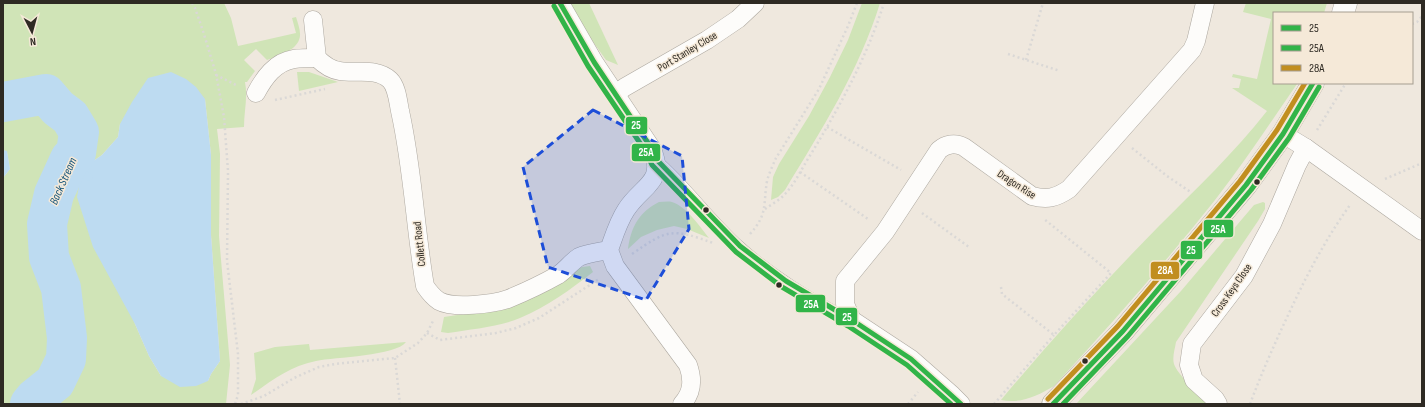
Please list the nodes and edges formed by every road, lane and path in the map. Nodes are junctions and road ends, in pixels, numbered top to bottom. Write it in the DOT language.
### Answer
graph roads {
  1 [pos="192,3"];
  2 [pos="560,3"];
  3 [pos="755,3"];
  4 [pos="857,3"];
  5 [pos="884,3"];
  6 [pos="1043,3"];
  7 [pos="1205,3"];
  8 [pos="1422,16"];
  9 [pos="313,20"];
  10 [pos="1413,24"];
  11 [pos="1008,54"];
  12 [pos="317,58"];
  13 [pos="1026,60"];
  14 [pos="1060,71"];
  15 [pos="216,74"];
  16 [pos="1312,84"];
  17 [pos="1345,84"];
  18 [pos="330,88"];
  19 [pos="248,90"];
  20 [pos="616,94"];
  21 [pos="272,100"];
  22 [pos="827,127"];
  23 [pos="1283,134"];
  24 [pos="1117,135"];
  25 [pos="1306,148"];
  26 [pos="657,160"];
  27 [pos="1422,163"];
  28 [pos="800,172"];
  29 [pos="918,180"];
  30 [pos="1363,188"];
  31 [pos="1192,193"];
  32 [pos="905,201"];
  33 [pos="764,209"];
  34 [pos="1044,219"];
  35 [pos="886,231"];
  36 [pos="1422,231"];
  37 [pos="740,246"];
  38 [pos="969,247"];
  39 [pos="612,258"];
  40 [pos="1001,287"];
  41 [pos="441,302"];
  42 [pos="852,320"];
  43 [pos="427,333"];
  44 [pos="1054,335"];
  45 [pos="395,358"];
  46 [pos="235,404"];
  47 [pos="241,404"];
  48 [pos="400,404"];
  49 [pos="682,404"];
  50 [pos="961,404"];
  51 [pos="994,404"];
  52 [pos="1053,404"];
  53 [pos="1218,404"];
  54 [pos="1250,404"];
  1 -- 15 [label="path"];
  2 -- 20 [label="street"];
  3 -- 20 [label="street, Port Stanley Close"];
  4 -- 33 [label="path"];
  5 -- 22 [label="path"];
  6 -- 13 [label="path"];
  7 -- 24 [label="street, Dragon Rise"];
  8 -- 10 [label="path"];
  9 -- 12 [label="street"];
  11 -- 13 [label="path"];
  12 -- 19 [label="street"];
  12 -- 41 [label="street, Collett Road"];
  13 -- 14 [label="path"];
  15 -- 19 [label="path"];
  15 -- 46 [label="path"];
  16 -- 23 [label="main road"];
  17 -- 25 [label="path"];
  18 -- 21 [label="path"];
  20 -- 26 [label="street"];
  22 -- 28 [label="path"];
  22 -- 29 [label="path"];
  23 -- 25 [label="street"];
  23 -- 52 [label="main road"];
  24 -- 29 [label="street, Dragon Rise"];
  24 -- 31 [label="path"];
  25 -- 30 [label="street"];
  25 -- 53 [label="street, Cross Keys Close"];
  26 -- 37 [label="lane"];
  26 -- 39 [label="street"];
  27 -- 30 [label="path"];
  28 -- 33 [label="path"];
  28 -- 35 [label="path"];
  29 -- 32 [label="street, Dragon Rise"];
  30 -- 36 [label="street"];
  30 -- 54 [label="path"];
  32 -- 35 [label="street, Dragon Rise"];
  32 -- 38 [label="path"];
  33 -- 37 [label="path"];
  34 -- 44 [label="path"];
  35 -- 42 [label="street, Dragon Rise"];
  37 -- 39 [label="path"];
  37 -- 42 [label="lane"];
  39 -- 41 [label="street"];
  39 -- 43 [label="path"];
  39 -- 49 [label="street"];
  40 -- 44 [label="path"];
  41 -- 43 [label="path"];
  42 -- 50 [label="street"];
  43 -- 45 [label="path"];
  44 -- 51 [label="path"];
  45 -- 47 [label="path"];
  45 -- 48 [label="path"];
}
